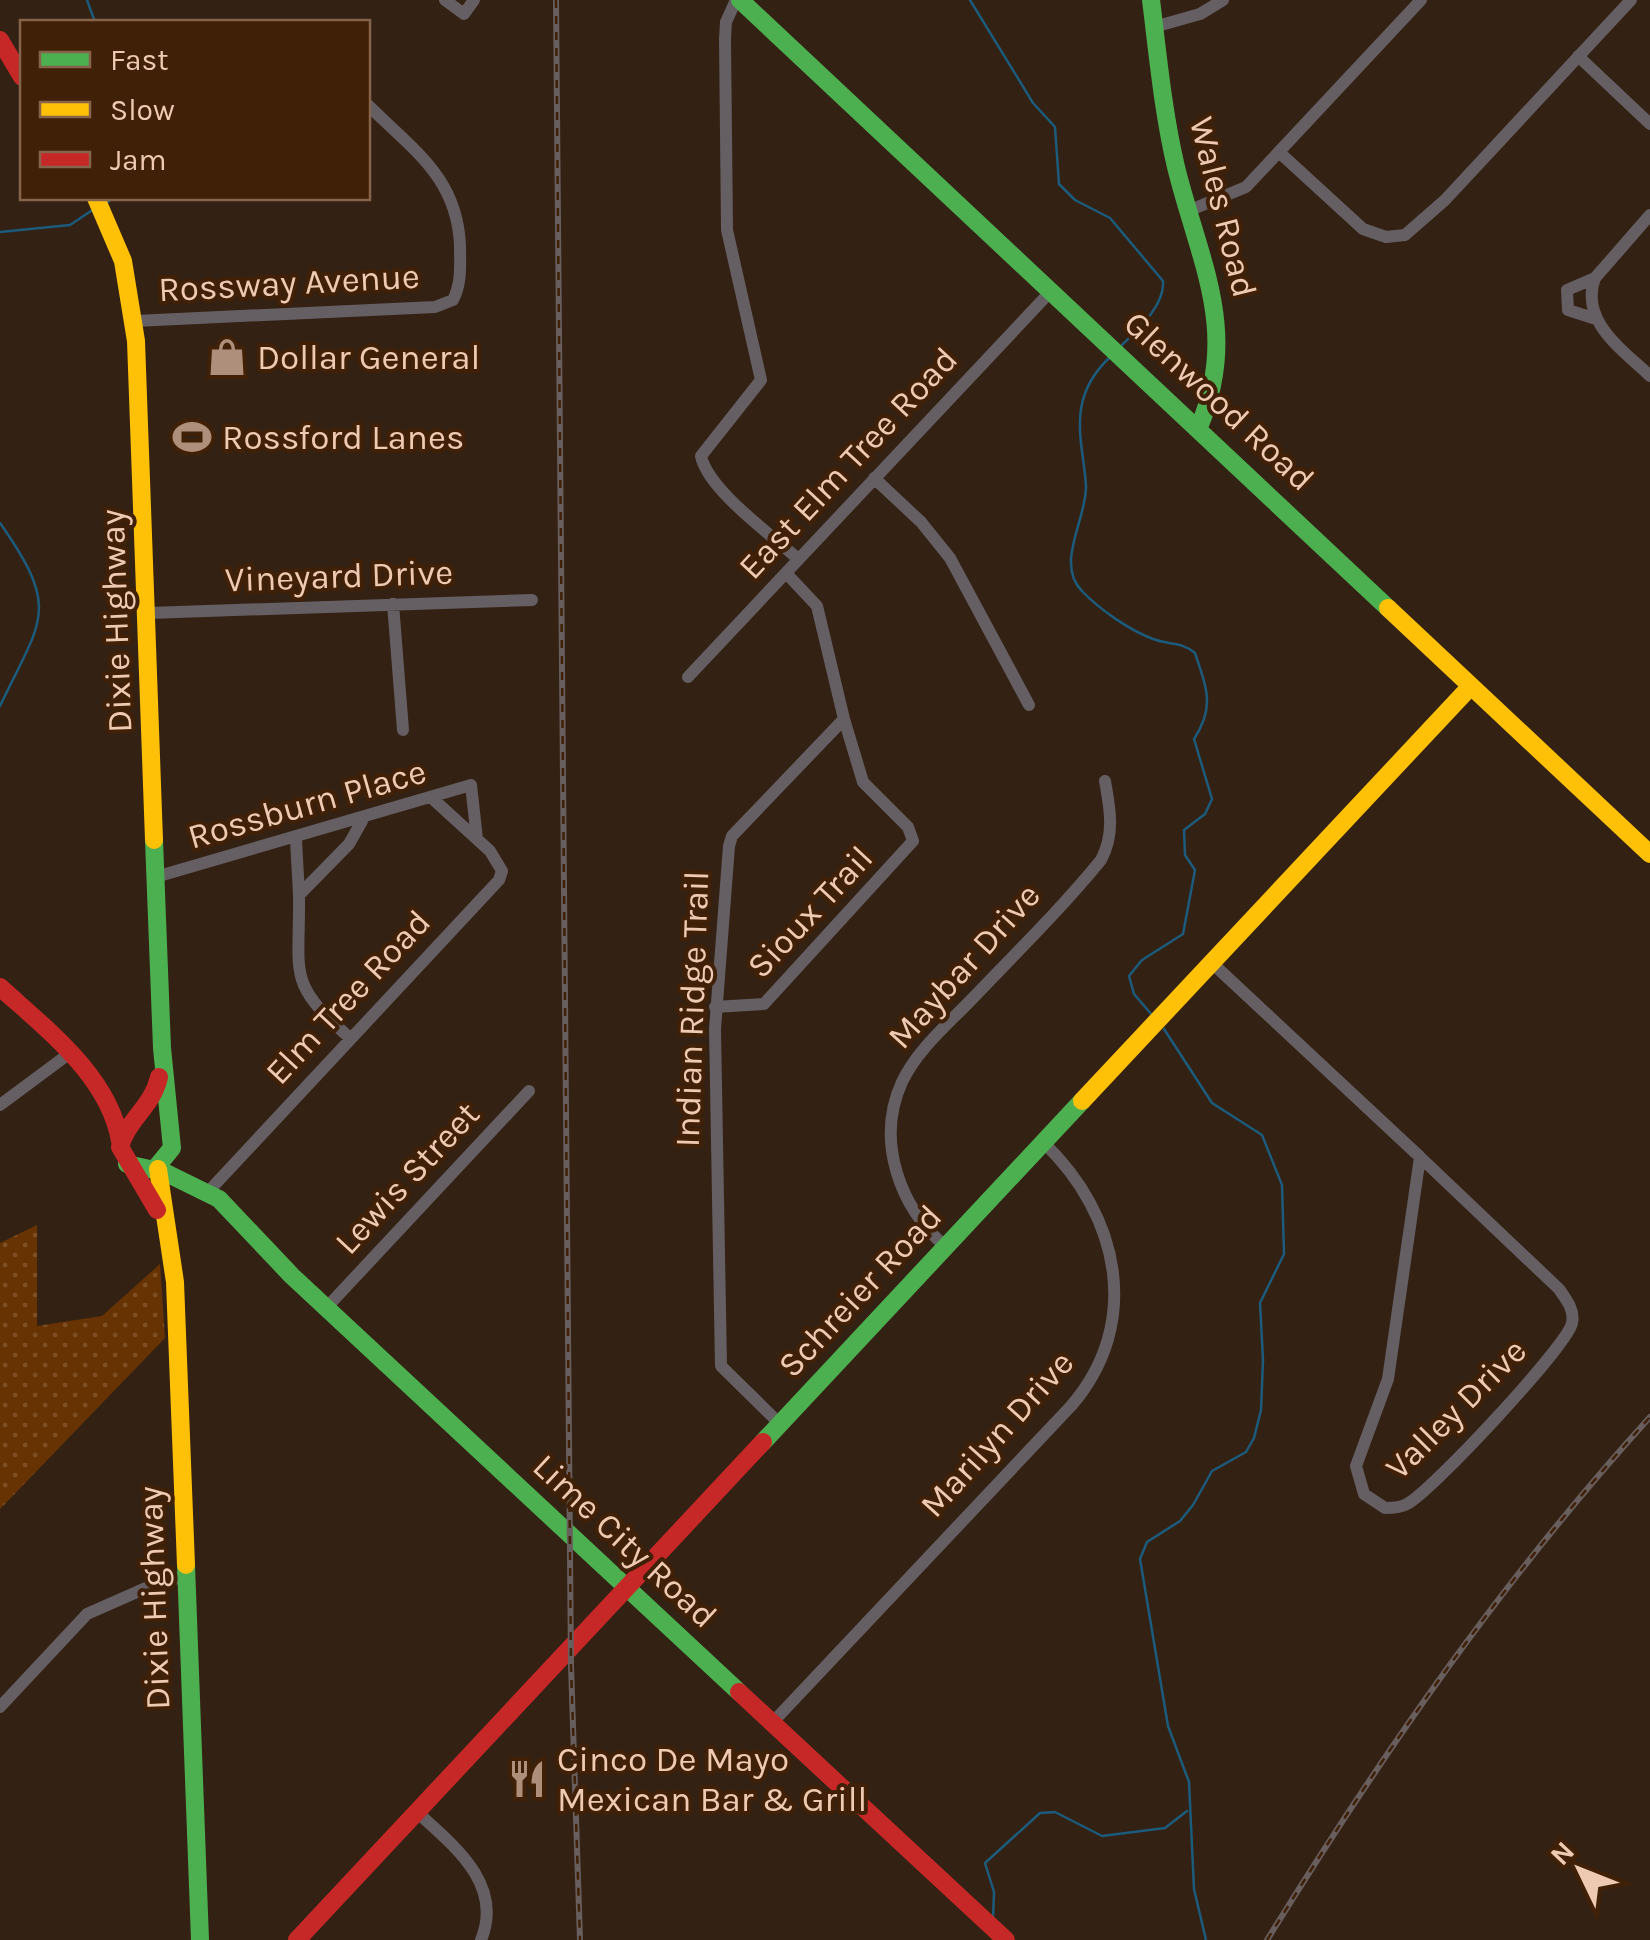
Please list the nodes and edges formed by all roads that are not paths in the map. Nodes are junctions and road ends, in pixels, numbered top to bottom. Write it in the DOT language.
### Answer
graph roads {
  1 [pos="445,0"];
  2 [pos="474,0"];
  3 [pos="738,0"];
  4 [pos="1152,0"];
  5 [pos="1223,0"];
  6 [pos="1421,0"];
  7 [pos="1630,0"];
  8 [pos="1154,26"];
  9 [pos="0,40"];
  10 [pos="1578,56"];
  11 [pos="20,74"];
  12 [pos="370,107"];
  13 [pos="1650,124"];
  14 [pos="1280,153"];
  15 [pos="97,200"];
  16 [pos="1188,211"];
  17 [pos="1650,216"];
  18 [pos="1595,278"];
  19 [pos="1052,290"];
  20 [pos="1596,319"];
  21 [pos="135,321"];
  22 [pos="1650,376"];
  23 [pos="1199,427"];
  24 [pos="874,478"];
  25 [pos="798,559"];
  26 [pos="786,572"];
  27 [pos="532,600"];
  28 [pos="393,604"];
  29 [pos="149,613"];
  30 [pos="688,678"];
  31 [pos="1472,686"];
  32 [pos="1029,705"];
  33 [pos="844,719"];
  34 [pos="402,730"];
  35 [pos="1105,782"];
  36 [pos="434,800"];
  37 [pos="362,820"];
  38 [pos="477,839"];
  39 [pos="296,840"];
  40 [pos="1650,854"];
  41 [pos="158,876"];
  42 [pos="299,895"];
  43 [pos="1211,962"];
  44 [pos="0,987"];
  45 [pos="716,1007"];
  46 [pos="350,1038"];
  47 [pos="162,1048"];
  48 [pos="72,1057"];
  49 [pos="529,1091"];
  50 [pos="0,1104"];
  51 [pos="142,1119"];
  52 [pos="120,1141"];
  53 [pos="1044,1142"];
  54 [pos="172,1143"];
  55 [pos="1420,1157"];
  56 [pos="127,1164"];
  57 [pos="158,1169"];
  58 [pos="200,1188"];
  59 [pos="164,1208"];
  60 [pos="946,1247"];
  61 [pos="171,1253"];
  62 [pos="328,1306"];
  63 [pos="780,1424"];
  64 [pos="186,1576"];
  65 [pos="627,1588"];
  66 [pos="0,1707"];
  67 [pos="772,1724"];
  68 [pos="417,1812"];
  69 [pos="1005,1939"];
  70 [pos="200,1940"];
  71 [pos="297,1940"];
  72 [pos="481,1940"];
  1 -- 2 [label="street"];
  3 -- 19 [label="street, Glenwood Road"];
  3 -- 25 [label="street"];
  4 -- 8 [label="street, Wales Road"];
  5 -- 8 [label="street"];
  6 -- 14 [label="street"];
  7 -- 10 [label="street"];
  8 -- 16 [label="street, Wales Road"];
  9 -- 11 [label="street"];
  10 -- 13 [label="street"];
  10 -- 14 [label="street"];
  12 -- 21 [label="street, Rossway Avenue"];
  14 -- 16 [label="street"];
  15 -- 21 [label="street, Dixie Highway"];
  16 -- 23 [label="street, Wales Road"];
  17 -- 18 [label="street"];
  18 -- 20 [label="street"];
  18 -- 20 [label="street"];
  19 -- 23 [label="street, Glenwood Road"];
  19 -- 24 [label="street, East Elm Tree Road"];
  20 -- 22 [label="street"];
  21 -- 29 [label="street, Dixie Highway"];
  23 -- 31 [label="street, Glenwood Road"];
  24 -- 25 [label="street, East Elm Tree Road"];
  24 -- 32 [label="street"];
  25 -- 26 [label="street, East Elm Tree Road"];
  26 -- 30 [label="street, East Elm Tree Road"];
  26 -- 33 [label="street"];
  27 -- 28 [label="street, Vineyard Drive"];
  28 -- 29 [label="street, Vineyard Drive"];
  28 -- 34 [label="street"];
  29 -- 41 [label="street, Dixie Highway"];
  31 -- 40 [label="street, Glenwood Road"];
  31 -- 43 [label="street, Schreier Road"];
  33 -- 45 [label="street, Indian Ridge Trail"];
  33 -- 45 [label="street, Sioux Trail"];
  35 -- 60 [label="street, Maybar Drive"];
  36 -- 37 [label="street, Rossburn Place"];
  36 -- 38 [label="street"];
  36 -- 38 [label="street, Rossburn Place"];
  37 -- 39 [label="street, Rossburn Place"];
  37 -- 42 [label="street"];
  38 -- 46 [label="street, Elm Tree Road"];
  39 -- 41 [label="street, Rossburn Place"];
  39 -- 42 [label="street"];
  41 -- 47 [label="street, Dixie Highway"];
  42 -- 46 [label="street"];
  43 -- 53 [label="street, Schreier Road"];
  43 -- 55 [label="street, Valley Drive"];
  44 -- 48 [label="street"];
  45 -- 63 [label="street, Indian Ridge Trail"];
  46 -- 58 [label="street, Elm Tree Road"];
  47 -- 51 [label="street, Dixie Highway"];
  47 -- 54 [label="street, Dixie Highway"];
  48 -- 50 [label="street"];
  48 -- 51 [label="street"];
  48 -- 52 [label="street"];
  49 -- 62 [label="street, Lewis Street"];
  51 -- 52 [label="street, Dixie Highway"];
  51 -- 54 [label="street"];
  52 -- 56 [label="street, Dixie Highway"];
  53 -- 60 [label="street, Schreier Road"];
  53 -- 67 [label="street, Marilyn Drive"];
  54 -- 57 [label="street"];
  54 -- 58 [label="street, Lime City Road"];
  55 -- 55 [label="street, Valley Drive"];
  56 -- 57 [label="street"];
  56 -- 61 [label="street, Dixie Highway"];
  57 -- 58 [label="street, Lime City Road"];
  57 -- 59 [label="street, Dixie Highway"];
  58 -- 59 [label="street"];
  58 -- 62 [label="street, Lime City Road"];
  59 -- 61 [label="street, Dixie Highway"];
  60 -- 63 [label="street, Schreier Road"];
  61 -- 64 [label="street, Dixie Highway"];
  62 -- 65 [label="street, Lime City Road"];
  63 -- 65 [label="street, Schreier Road"];
  64 -- 66 [label="street"];
  64 -- 70 [label="street, Dixie Highway"];
  65 -- 67 [label="street, Lime City Road"];
  65 -- 68 [label="street, Schreier Road"];
  67 -- 69 [label="street, Lime City Road"];
  68 -- 71 [label="street, Schreier Road"];
  68 -- 72 [label="street"];
}
